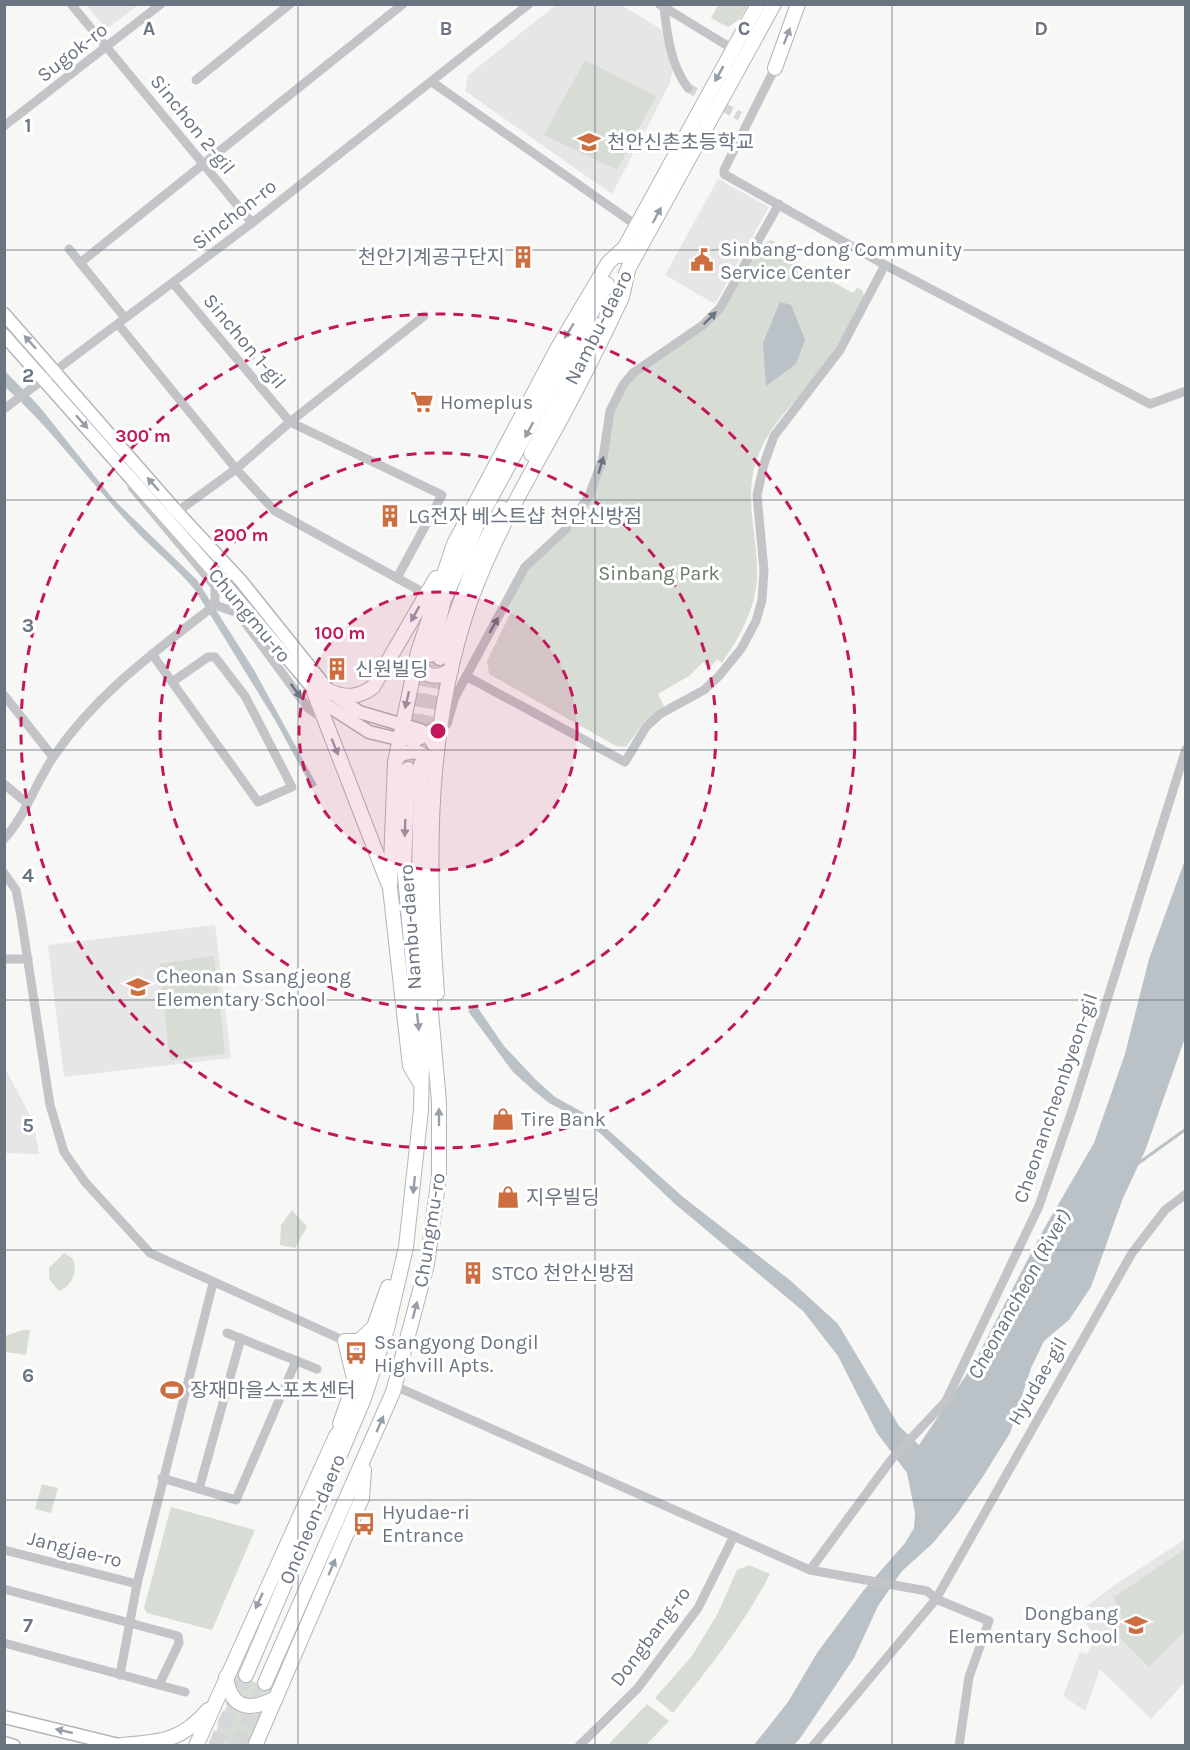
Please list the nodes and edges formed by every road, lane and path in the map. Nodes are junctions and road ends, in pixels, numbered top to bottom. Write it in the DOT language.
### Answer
graph roads {
  1 [pos="71,4"];
  2 [pos="161,4"];
  3 [pos="290,4"];
  4 [pos="403,4"];
  5 [pos="529,4"];
  6 [pos="758,4"];
  7 [pos="774,4"];
  8 [pos="798,4"];
  9 [pos="662,6"];
  10 [pos="107,48"];
  11 [pos="738,52"];
  12 [pos="775,68"];
  13 [pos="196,80"];
  14 [pos="432,82"];
  15 [pos="688,88"];
  16 [pos="740,116"];
  17 [pos="750,121"];
  18 [pos="4,126"];
  19 [pos="201,164"];
  20 [pos="779,204"];
  21 [pos="252,223"];
  22 [pos="636,225"];
  23 [pos="624,248"];
  24 [pos="69,249"];
  25 [pos="80,263"];
  26 [pos="885,265"];
  27 [pos="629,266"];
  28 [pos="173,283"];
  29 [pos="4,314"];
  30 [pos="424,316"];
  31 [pos="122,321"];
  32 [pos="4,335"];
  33 [pos="55,371"];
  34 [pos="43,379"];
  35 [pos="1185,391"];
  36 [pos="8,407"];
  37 [pos="290,422"];
  38 [pos="103,447"];
  39 [pos="236,468"];
  40 [pos="177,512"];
  41 [pos="454,544"];
  42 [pos="397,578"];
  43 [pos="426,594"];
  44 [pos="215,605"];
  45 [pos="152,654"];
  46 [pos="416,661"];
  47 [pos="451,670"];
  48 [pos="466,676"];
  49 [pos="172,682"];
  50 [pos="329,691"];
  51 [pos="314,692"];
  52 [pos="4,695"];
  53 [pos="455,697"];
  54 [pos="324,719"];
  55 [pos="440,720"];
  56 [pos="400,732"];
  57 [pos="427,735"];
  58 [pos="436,749"];
  59 [pos="1185,749"];
  60 [pos="53,757"];
  61 [pos="395,762"];
  62 [pos="433,771"];
  63 [pos="4,784"];
  64 [pos="27,803"];
  65 [pos="4,839"];
  66 [pos="4,873"];
  67 [pos="430,875"];
  68 [pos="390,888"];
  69 [pos="4,959"];
  70 [pos="28,959"];
  71 [pos="436,1071"];
  72 [pos="421,1084"];
  73 [pos="1185,1194"];
  74 [pos="406,1247"];
  75 [pos="213,1283"];
  76 [pos="377,1322"];
  77 [pos="227,1333"];
  78 [pos="241,1338"];
  79 [pos="345,1341"];
  80 [pos="296,1361"];
  81 [pos="376,1363"];
  82 [pos="317,1369"];
  83 [pos="355,1385"];
  84 [pos="395,1386"];
  85 [pos="363,1401"];
  86 [pos="336,1436"];
  87 [pos="364,1462"];
  88 [pos="162,1478"];
  89 [pos="199,1489"];
  90 [pos="734,1536"];
  91 [pos="4,1550"];
  92 [pos="814,1572"];
  93 [pos="136,1584"];
  94 [pos="4,1589"];
  95 [pos="936,1599"];
  96 [pos="129,1622"];
  97 [pos="4,1643"];
  98 [pos="120,1675"];
  99 [pos="246,1675"];
  100 [pos="226,1677"];
  101 [pos="265,1683"];
  102 [pos="159,1685"];
  103 [pos="185,1692"];
  104 [pos="276,1698"];
  105 [pos="217,1699"];
  106 [pos="4,1717"];
  107 [pos="4,1743"];
  108 [pos="122,1745"];
  109 [pos="14,1746"];
  110 [pos="196,1746"];
  111 [pos="256,1746"];
  112 [pos="579,1746"];
  113 [pos="813,1746"];
  114 [pos="959,1746"];
  1 -- 10 [label="street, Sinchon 2-gil"];
  2 -- 10 [label="street, Sugok-ro"];
  3 -- 13 [label="street"];
  4 -- 19 [label="street"];
  5 -- 14 [label="street, Sinchon-ro"];
  6 -- 11 [label="highway, Nambu-daero"];
  7 -- 11 [label="highway, Nambu-daero"];
  12 -- 8 [label="highway, one-way"];
  9 -- 11 [label="street"];
  9 -- 15 [label="street"];
  10 -- 18 [label="street, Sugok-ro"];
  10 -- 19 [label="street, Sinchon 2-gil"];
  11 -- 22 [label="highway, Nambu-daero, one-way"];
  27 -- 11 [label="highway, Nambu-daero, one-way"];
  12 -- 17 [label="street"];
  14 -- 21 [label="street, Sinchon-ro"];
  14 -- 22 [label="street"];
  16 -- 17 [label="street"];
  17 -- 20 [label="street"];
  19 -- 21 [label="street, Sinchon 2-gil"];
  19 -- 25 [label="street"];
  20 -- 26 [label="street"];
  48 -- 20 [label="street, one-way"];
  21 -- 28 [label="street, Sinchon-ro"];
  22 -- 23 [label="highway, Nambu-daero"];
  23 -- 27 [label="highway, Nambu-daero, one-way"];
  23 -- 41 [label="highway, one-way"];
  24 -- 25 [label="street"];
  25 -- 31 [label="street"];
  26 -- 35 [label="street"];
  26 -- 48 [label="street"];
  27 -- 47 [label="highway"];
  28 -- 31 [label="street, Sinchon-ro"];
  28 -- 37 [label="street, Sinchon 1-gil"];
  33 -- 29 [label="main road, Chungmu-ro, one-way"];
  30 -- 37 [label="street"];
  31 -- 33 [label="street, Sinchon-ro"];
  31 -- 39 [label="street"];
  32 -- 34 [label="main road, Chungmu-ro"];
  33 -- 34 [label="street, Sinchon-ro"];
  40 -- 33 [label="main road, Chungmu-ro, one-way"];
  34 -- 36 [label="street, Sinchon-ro"];
  34 -- 38 [label="main road, Chungmu-ro, one-way"];
  37 -- 39 [label="street"];
  37 -- 42 [label="street, Sinchon 1-gil"];
  38 -- 44 [label="street"];
  38 -- 51 [label="main road, Chungmu-ro"];
  39 -- 40 [label="street"];
  39 -- 42 [label="street"];
  40 -- 50 [label="main road, Chungmu-ro"];
  41 -- 43 [label="highway"];
  41 -- 46 [label="highway"];
  42 -- 43 [label="street"];
  43 -- 50 [label="highway, one-way"];
  44 -- 45 [label="street"];
  44 -- 54 [label="street, one-way"];
  45 -- 49 [label="street"];
  45 -- 60 [label="street"];
  46 -- 47 [label="highway"];
  46 -- 56 [label="highway, one-way"];
  47 -- 55 [label="highway"];
  48 -- 53 [label="street"];
  49 -- 49 [label="street"];
  50 -- 56 [label="main road, Chungmu-ro"];
  51 -- 54 [label="highway"];
  51 -- 56 [label="main road, Chungmu-ro"];
  52 -- 60 [label="street"];
  53 -- 55 [label="street"];
  53 -- 67 [label="street"];
  54 -- 68 [label="highway, one-way"];
  55 -- 57 [label="main road"];
  55 -- 58 [label="highway"];
  56 -- 57 [label="main road, Chungmu-ro"];
  56 -- 61 [label="highway"];
  57 -- 58 [label="main road"];
  58 -- 62 [label="highway"];
  59 -- 92 [label="street, Cheonancheonbyeon-gil"];
  60 -- 64 [label="street"];
  61 -- 62 [label="highway"];
  61 -- 68 [label="highway"];
  62 -- 67 [label="highway"];
  63 -- 64 [label="street"];
  64 -- 65 [label="street"];
  66 -- 70 [label="street"];
  67 -- 71 [label="highway"];
  68 -- 72 [label="highway"];
  69 -- 70 [label="street"];
  70 -- 75 [label="street"];
  71 -- 72 [label="highway, Nambu-daero, one-way"];
  84 -- 71 [label="highway, Chungmu-ro, one-way"];
  72 -- 74 [label="highway, Chungmu-ro, one-way"];
  73 -- 95 [label="street, Hyudae-gil"];
  74 -- 76 [label="highway"];
  74 -- 81 [label="highway, Chungmu-ro"];
  75 -- 79 [label="street"];
  75 -- 88 [label="street, Jangjae-ro"];
  76 -- 79 [label="highway"];
  76 -- 83 [label="highway"];
  77 -- 78 [label="street"];
  78 -- 80 [label="street"];
  78 -- 89 [label="street"];
  79 -- 83 [label="highway"];
  80 -- 82 [label="street"];
  80 -- 89 [label="street"];
  81 -- 85 [label="highway, Oncheon-daero"];
  83 -- 86 [label="highway"];
  87 -- 84 [label="highway, Oncheon-daero, one-way"];
  84 -- 90 [label="street"];
  85 -- 86 [label="highway"];
  85 -- 99 [label="highway, Oncheon-daero"];
  86 -- 100 [label="highway, one-way"];
  87 -- 101 [label="highway, Oncheon-daero"];
  104 -- 87 [label="highway, one-way"];
  88 -- 89 [label="street"];
  88 -- 93 [label="street, Jangjae-ro"];
  90 -- 92 [label="street"];
  90 -- 112 [label="street, Dongbang-ro"];
  91 -- 93 [label="street, Jangjae-ro"];
  92 -- 95 [label="street"];
  93 -- 96 [label="street"];
  94 -- 96 [label="street"];
  95 -- 113 [label="street, Hyudae-gil"];
  95 -- 114 [label="street"];
  96 -- 98 [label="street"];
  96 -- 102 [label="street"];
  97 -- 98 [label="street"];
  98 -- 102 [label="street"];
  100 -- 104 [label="highway"];
  100 -- 105 [label="highway"];
  102 -- 103 [label="street"];
  104 -- 111 [label="highway"];
  105 -- 108 [label="highway"];
  105 -- 110 [label="highway"];
  108 -- 106 [label="main road, one-way"];
  107 -- 109 [label="main road"];
}
